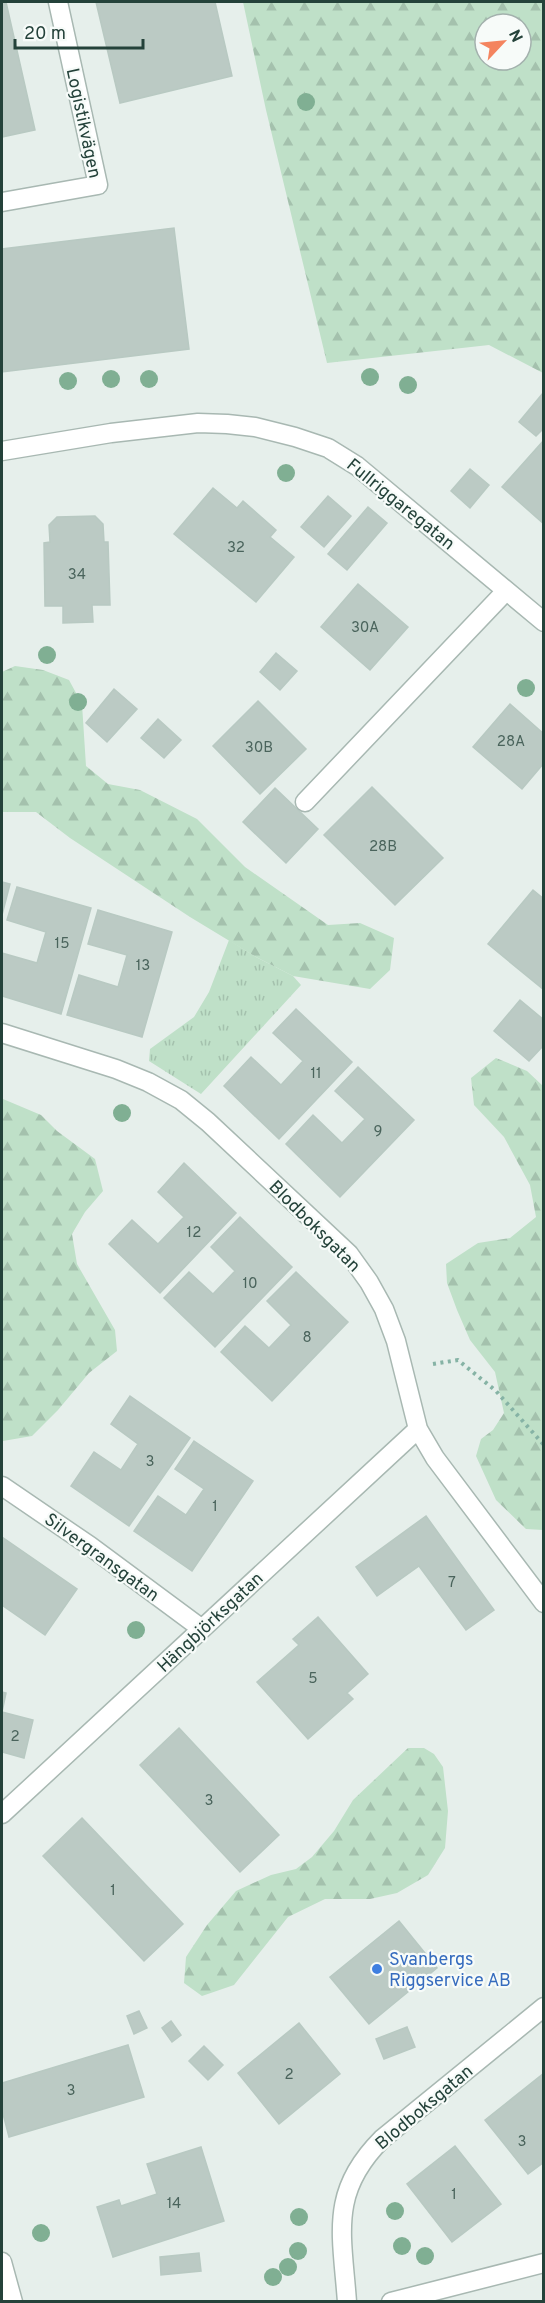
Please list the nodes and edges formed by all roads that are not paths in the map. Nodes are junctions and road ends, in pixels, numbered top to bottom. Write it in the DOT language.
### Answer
graph roads {
  1 [pos="58,2"];
  2 [pos="2,202"];
  3 [pos="2,451"];
  4 [pos="506,591"];
  5 [pos="543,622"];
  6 [pos="305,802"];
  7 [pos="2,1033"];
  8 [pos="418,1430"];
  9 [pos="2,1486"];
  10 [pos="543,1603"];
  11 [pos="202,1629"];
  12 [pos="2,1814"];
  13 [pos="543,2007"];
  14 [pos="2,2262"];
  15 [pos="543,2264"];
  16 [pos="13,2301"];
  17 [pos="347,2301"];
  18 [pos="391,2301"];
  1 -- 2 [label="street, Logistikvägen"];
  3 -- 4 [label="street, Fullriggaregatan"];
  4 -- 5 [label="street, Fullriggaregatan"];
  4 -- 6 [label="street"];
  7 -- 8 [label="street, Blodboksgatan"];
  8 -- 10 [label="street, Blodboksgatan"];
  8 -- 11 [label="street, Hängbjörksgatan"];
  9 -- 11 [label="street, Silvergransgatan"];
  11 -- 12 [label="street, Hängbjörksgatan"];
  13 -- 17 [label="street, Blodboksgatan"];
  14 -- 16 [label="street"];
  15 -- 18 [label="street"];
}
